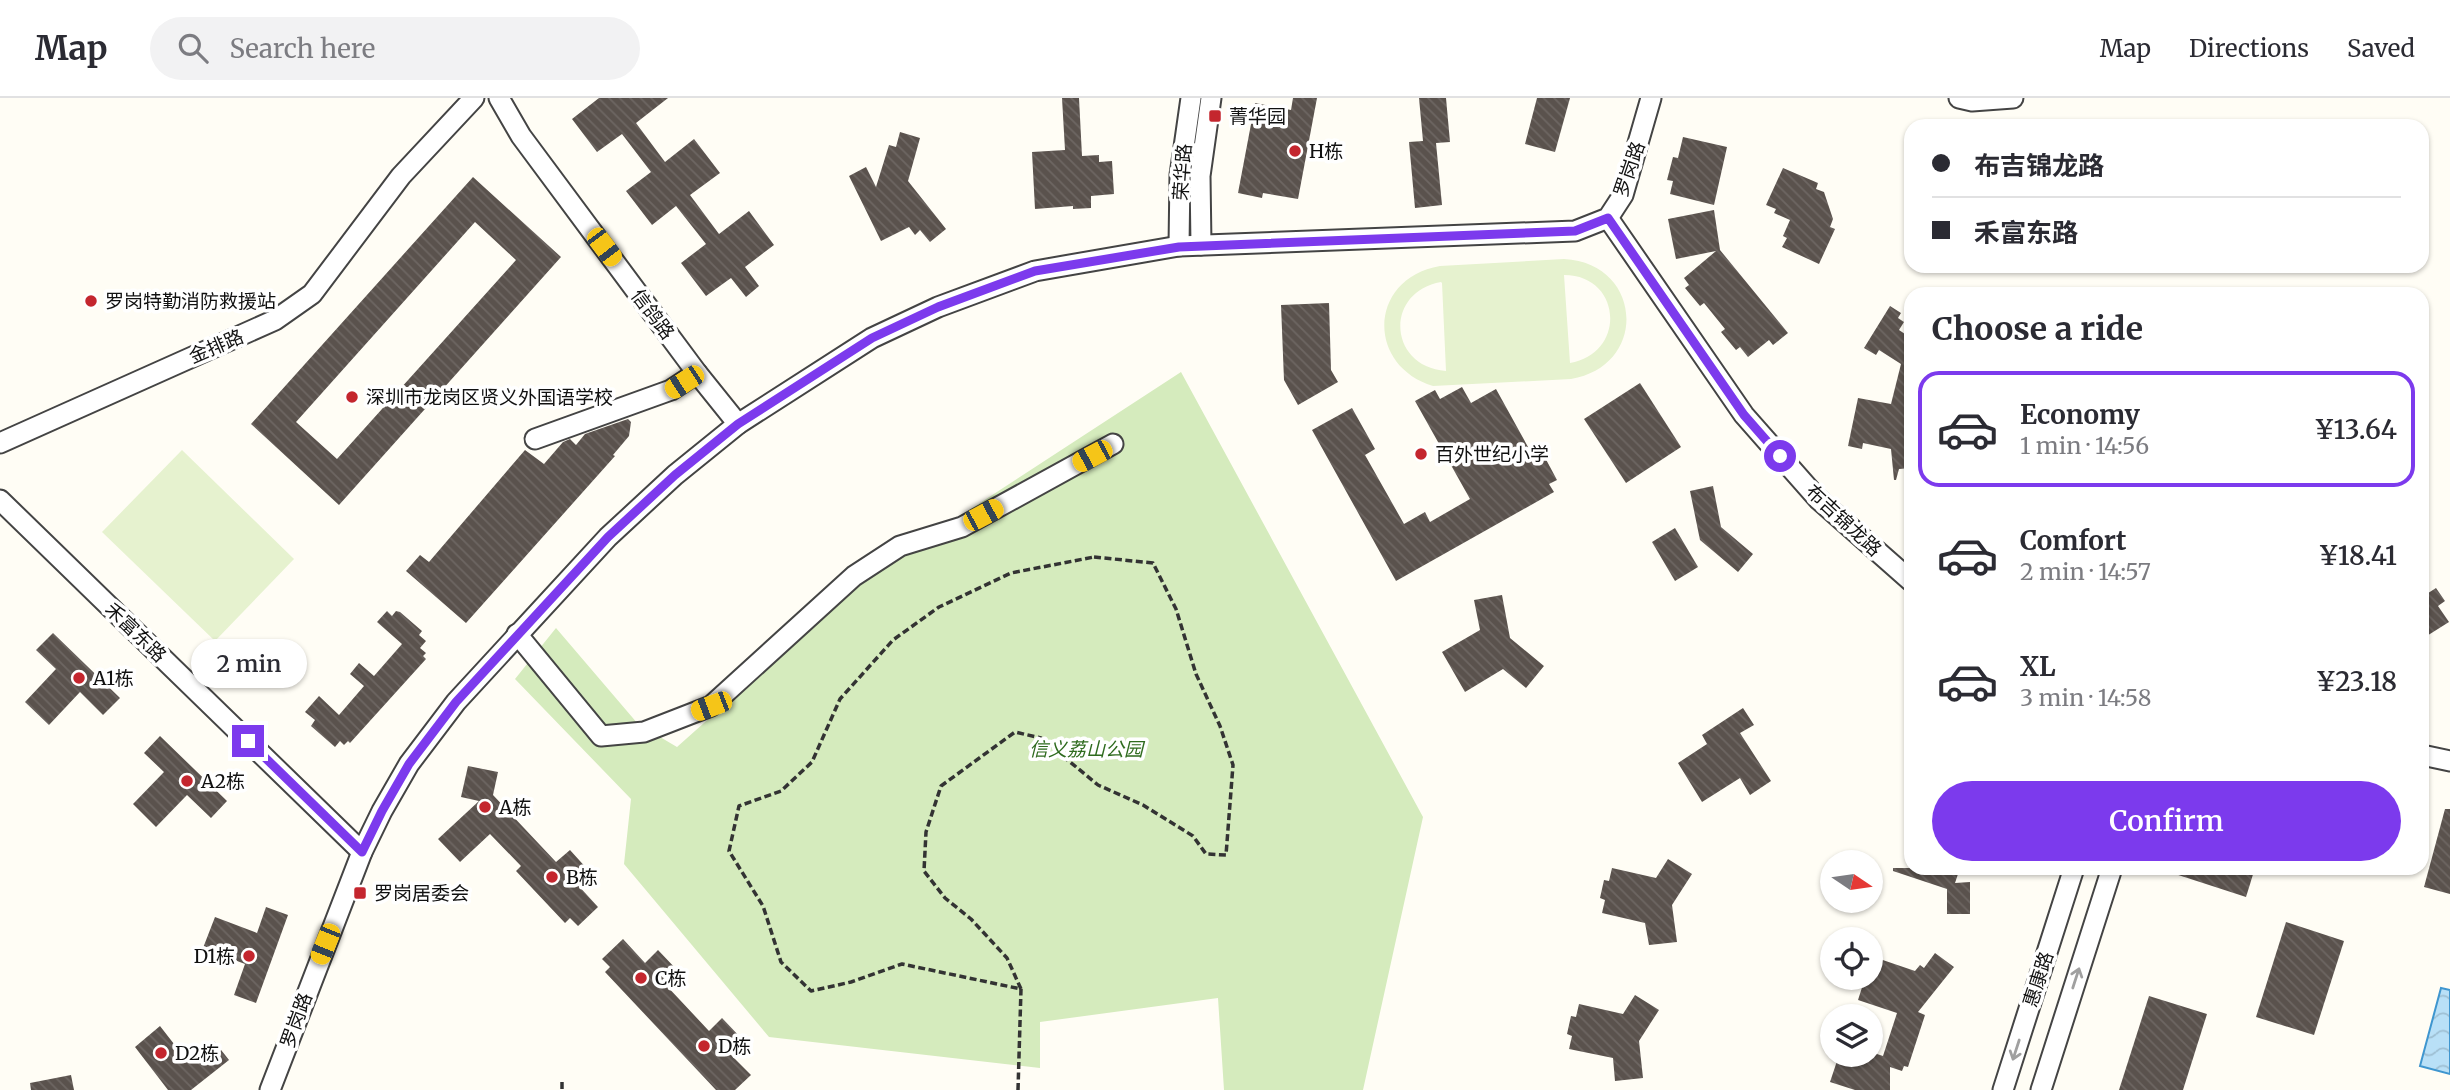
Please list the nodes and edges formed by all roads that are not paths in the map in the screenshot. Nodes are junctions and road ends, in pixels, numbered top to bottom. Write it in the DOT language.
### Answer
graph roads {
  1 [pos="474,98"];
  2 [pos="499,98"];
  3 [pos="1191,98"];
  4 [pos="1211,98"];
  5 [pos="1651,98"];
  6 [pos="1959,98"];
  7 [pos="2013,98"];
  8 [pos="1608,218"];
  9 [pos="1201,245"];
  10 [pos="1179,247"];
  11 [pos="697,373"];
  12 [pos="738,424"];
  13 [pos="535,439"];
  14 [pos="0,443"];
  15 [pos="1114,444"];
  16 [pos="0,500"];
  17 [pos="1904,575"];
  18 [pos="517,634"];
  19 [pos="2429,756"];
  20 [pos="2450,761"];
  21 [pos="362,852"];
  22 [pos="2072,875"];
  23 [pos="2110,875"];
  24 [pos="289,1040"];
  25 [pos="271,1090"];
  26 [pos="284,1090"];
  27 [pos="2003,1090"];
  28 [pos="2041,1090"];
  1 -- 14 [label="street, 金排路"];
  2 -- 11 [label="street, 信鸽路"];
  3 -- 10 [label="street, 荣华路"];
  4 -- 9 [label="street, 荣华路"];
  5 -- 8 [label="street, 罗岗路"];
  6 -- 7 [label="street"];
  8 -- 9 [label="street, 罗岗路"];
  8 -- 17 [label="street, 布吉锦龙路"];
  9 -- 10 [label="street, 罗岗路"];
  10 -- 12 [label="street, 罗岗路"];
  11 -- 12 [label="street, 信鸽路"];
  11 -- 13 [label="street"];
  12 -- 18 [label="street, 罗岗路"];
  15 -- 18 [label="street"];
  16 -- 21 [label="street, 禾富东路"];
  18 -- 21 [label="street, 罗岗路"];
  19 -- 20 [label="street"];
  21 -- 24 [label="street, 罗岗路"];
  22 -- 27 [label="street, 惠康路, one-way"];
  28 -- 23 [label="street, 惠康路, one-way"];
  24 -- 25 [label="street, 罗岗路"];
  24 -- 26 [label="street"];
}
